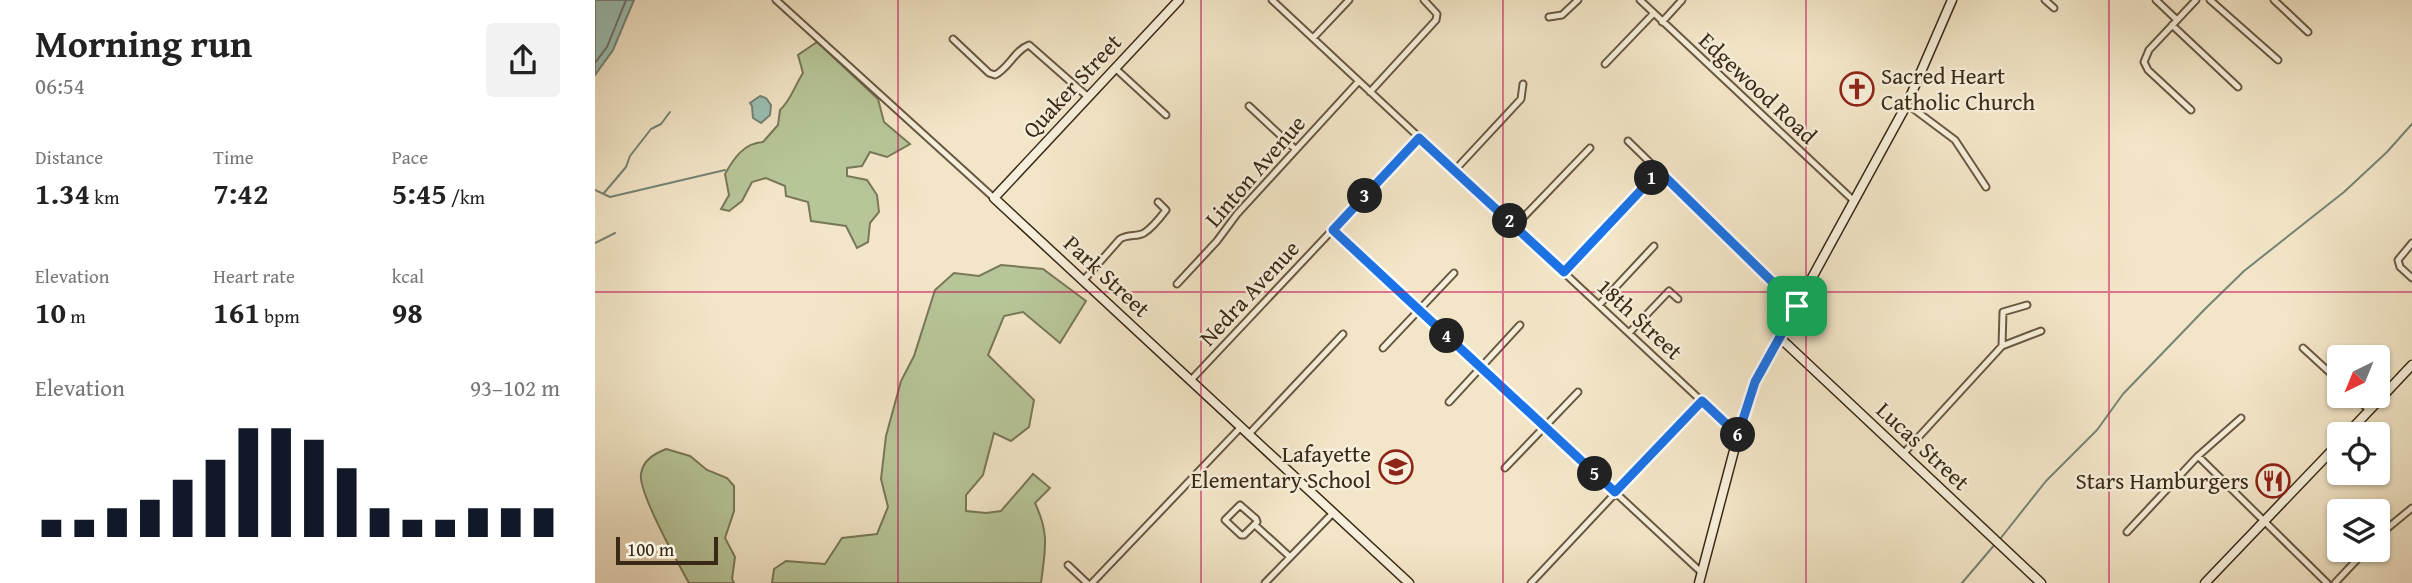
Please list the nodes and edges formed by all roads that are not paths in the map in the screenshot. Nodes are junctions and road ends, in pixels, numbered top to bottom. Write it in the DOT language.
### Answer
graph roads {
  1 [pos="776,0"];
  2 [pos="1179,0"];
  3 [pos="1272,0"];
  4 [pos="1349,0"];
  5 [pos="1425,0"];
  6 [pos="1578,0"];
  7 [pos="1640,0"];
  8 [pos="1682,0"];
  9 [pos="1952,0"];
  10 [pos="2045,0"];
  11 [pos="2155,0"];
  12 [pos="2196,0"];
  13 [pos="2210,0"];
  14 [pos="2274,0"];
  15 [pos="2054,8"];
  16 [pos="1654,13"];
  17 [pos="1549,17"];
  18 [pos="1662,22"];
  19 [pos="2174,23"];
  20 [pos="2308,32"];
  21 [pos="1313,38"];
  22 [pos="953,39"];
  23 [pos="2278,61"];
  24 [pos="1605,64"];
  25 [pos="1115,68"];
  26 [pos="1359,82"];
  27 [pos="1523,84"];
  28 [pos="2238,88"];
  29 [pos="1370,92"];
  30 [pos="1089,97"];
  31 [pos="1907,104"];
  32 [pos="1249,106"];
  33 [pos="2191,110"];
  34 [pos="1166,115"];
  35 [pos="1419,138"];
  36 [pos="1628,141"];
  37 [pos="1590,148"];
  38 [pos="1296,150"];
  39 [pos="1455,170"];
  40 [pos="1659,171"];
  41 [pos="1986,187"];
  42 [pos="994,198"];
  43 [pos="1854,201"];
  44 [pos="1158,202"];
  45 [pos="1515,226"];
  46 [pos="1333,230"];
  47 [pos="2412,243"];
  48 [pos="1654,246"];
  49 [pos="1564,272"];
  50 [pos="1454,273"];
  51 [pos="2412,278"];
  52 [pos="1083,281"];
  53 [pos="1177,284"];
  54 [pos="1678,299"];
  55 [pos="1599,305"];
  56 [pos="2027,305"];
  57 [pos="1797,306"];
  58 [pos="1419,311"];
  59 [pos="1520,325"];
  60 [pos="2041,331"];
  61 [pos="1629,333"];
  62 [pos="1343,334"];
  63 [pos="1779,337"];
  64 [pos="2002,346"];
  65 [pos="1383,348"];
  66 [pos="2303,348"];
  67 [pos="2412,365"];
  68 [pos="1481,368"];
  69 [pos="2327,370"];
  70 [pos="1191,380"];
  71 [pos="1578,392"];
  72 [pos="1702,401"];
  73 [pos="1449,402"];
  74 [pos="2367,408"];
  75 [pos="2370,411"];
  76 [pos="2241,418"];
  77 [pos="2359,422"];
  78 [pos="1241,427"];
  79 [pos="1545,427"];
  80 [pos="1249,434"];
  81 [pos="1738,435"];
  82 [pos="1903,454"];
  83 [pos="2198,456"];
  84 [pos="2327,456"];
  85 [pos="1505,468"];
  86 [pos="1615,492"];
  87 [pos="2412,509"];
  88 [pos="1333,513"];
  89 [pos="2263,522"];
  90 [pos="1255,525"];
  91 [pos="2390,526"];
  92 [pos="2127,532"];
  93 [pos="1290,558"];
  94 [pos="2355,562"];
  95 [pos="1068,565"];
  96 [pos="1702,573"];
  97 [pos="1533,580"];
  98 [pos="1403,581"];
  99 [pos="1090,583"];
  100 [pos="1265,583"];
  101 [pos="1541,583"];
  102 [pos="1699,583"];
  103 [pos="2041,583"];
  104 [pos="2205,583"];
  105 [pos="2327,583"];
  106 [pos="2335,583"];
  1 -- 42 [label="street, Park Street"];
  2 -- 25 [label="street, Quaker Street"];
  3 -- 21 [label="street, 18th Street"];
  4 -- 21 [label="street"];
  5 -- 29 [label="street"];
  6 -- 17 [label="street"];
  7 -- 16 [label="street, Edgewood Road"];
  8 -- 18 [label="street"];
  9 -- 31 [label="street"];
  10 -- 15 [label="street"];
  11 -- 19 [label="street"];
  12 -- 19 [label="street"];
  13 -- 23 [label="street"];
  14 -- 20 [label="street"];
  16 -- 18 [label="street, Edgewood Road"];
  16 -- 24 [label="street"];
  18 -- 43 [label="street, Edgewood Road"];
  19 -- 28 [label="street"];
  19 -- 33 [label="street"];
  21 -- 26 [label="street, 18th Street"];
  22 -- 30 [label="street"];
  25 -- 30 [label="street, Quaker Street"];
  25 -- 34 [label="street"];
  26 -- 29 [label="street, 18th Street"];
  26 -- 38 [label="street, Linton Avenue"];
  27 -- 39 [label="street"];
  29 -- 35 [label="street, 18th Street"];
  30 -- 42 [label="street, Quaker Street"];
  31 -- 41 [label="street"];
  31 -- 43 [label="street"];
  32 -- 38 [label="street"];
  35 -- 39 [label="street, 18th Street"];
  35 -- 46 [label="street, Nedra Avenue"];
  36 -- 40 [label="street"];
  37 -- 45 [label="street"];
  38 -- 53 [label="street, Linton Avenue"];
  39 -- 45 [label="street, 18th Street"];
  40 -- 49 [label="street"];
  40 -- 57 [label="street"];
  42 -- 52 [label="street, Park Street"];
  43 -- 57 [label="street"];
  44 -- 52 [label="street"];
  45 -- 49 [label="street, 18th Street"];
  46 -- 58 [label="street"];
  46 -- 70 [label="street, Nedra Avenue"];
  47 -- 51 [label="street"];
  48 -- 55 [label="street"];
  49 -- 55 [label="street, 18th Street"];
  50 -- 58 [label="street"];
  52 -- 70 [label="street, Park Street"];
  54 -- 61 [label="street"];
  55 -- 61 [label="street, 18th Street"];
  56 -- 64 [label="street"];
  57 -- 63 [label="street"];
  58 -- 65 [label="street"];
  58 -- 68 [label="street"];
  59 -- 68 [label="street"];
  60 -- 64 [label="street"];
  61 -- 72 [label="street, 18th Street"];
  62 -- 80 [label="street"];
  63 -- 81 [label="street"];
  63 -- 82 [label="street, Lucas Street"];
  64 -- 82 [label="street"];
  66 -- 69 [label="street"];
  67 -- 75 [label="street"];
  68 -- 73 [label="street"];
  68 -- 79 [label="street"];
  70 -- 78 [label="street, Park Street"];
  71 -- 79 [label="street"];
  72 -- 81 [label="street, 18th Street"];
  72 -- 86 [label="street"];
  74 -- 75 [label="street"];
  75 -- 77 [label="street"];
  76 -- 83 [label="street"];
  78 -- 80 [label="street, Park Street"];
  78 -- 99 [label="street"];
  79 -- 85 [label="street"];
  79 -- 86 [label="street"];
  80 -- 88 [label="street, Park Street"];
  81 -- 96 [label="street"];
  82 -- 103 [label="street, Lucas Street"];
  83 -- 89 [label="street"];
  83 -- 92 [label="street"];
  84 -- 89 [label="street"];
  86 -- 96 [label="street"];
  86 -- 97 [label="street"];
  87 -- 91 [label="street"];
  88 -- 93 [label="street"];
  88 -- 98 [label="street, Park Street"];
  89 -- 104 [label="street"];
  89 -- 105 [label="street"];
  90 -- 90 [label="street"];
  90 -- 93 [label="street"];
  93 -- 100 [label="street"];
  94 -- 106 [label="street"];
  95 -- 99 [label="street"];
  96 -- 102 [label="street"];
  97 -- 101 [label="street"];
}
